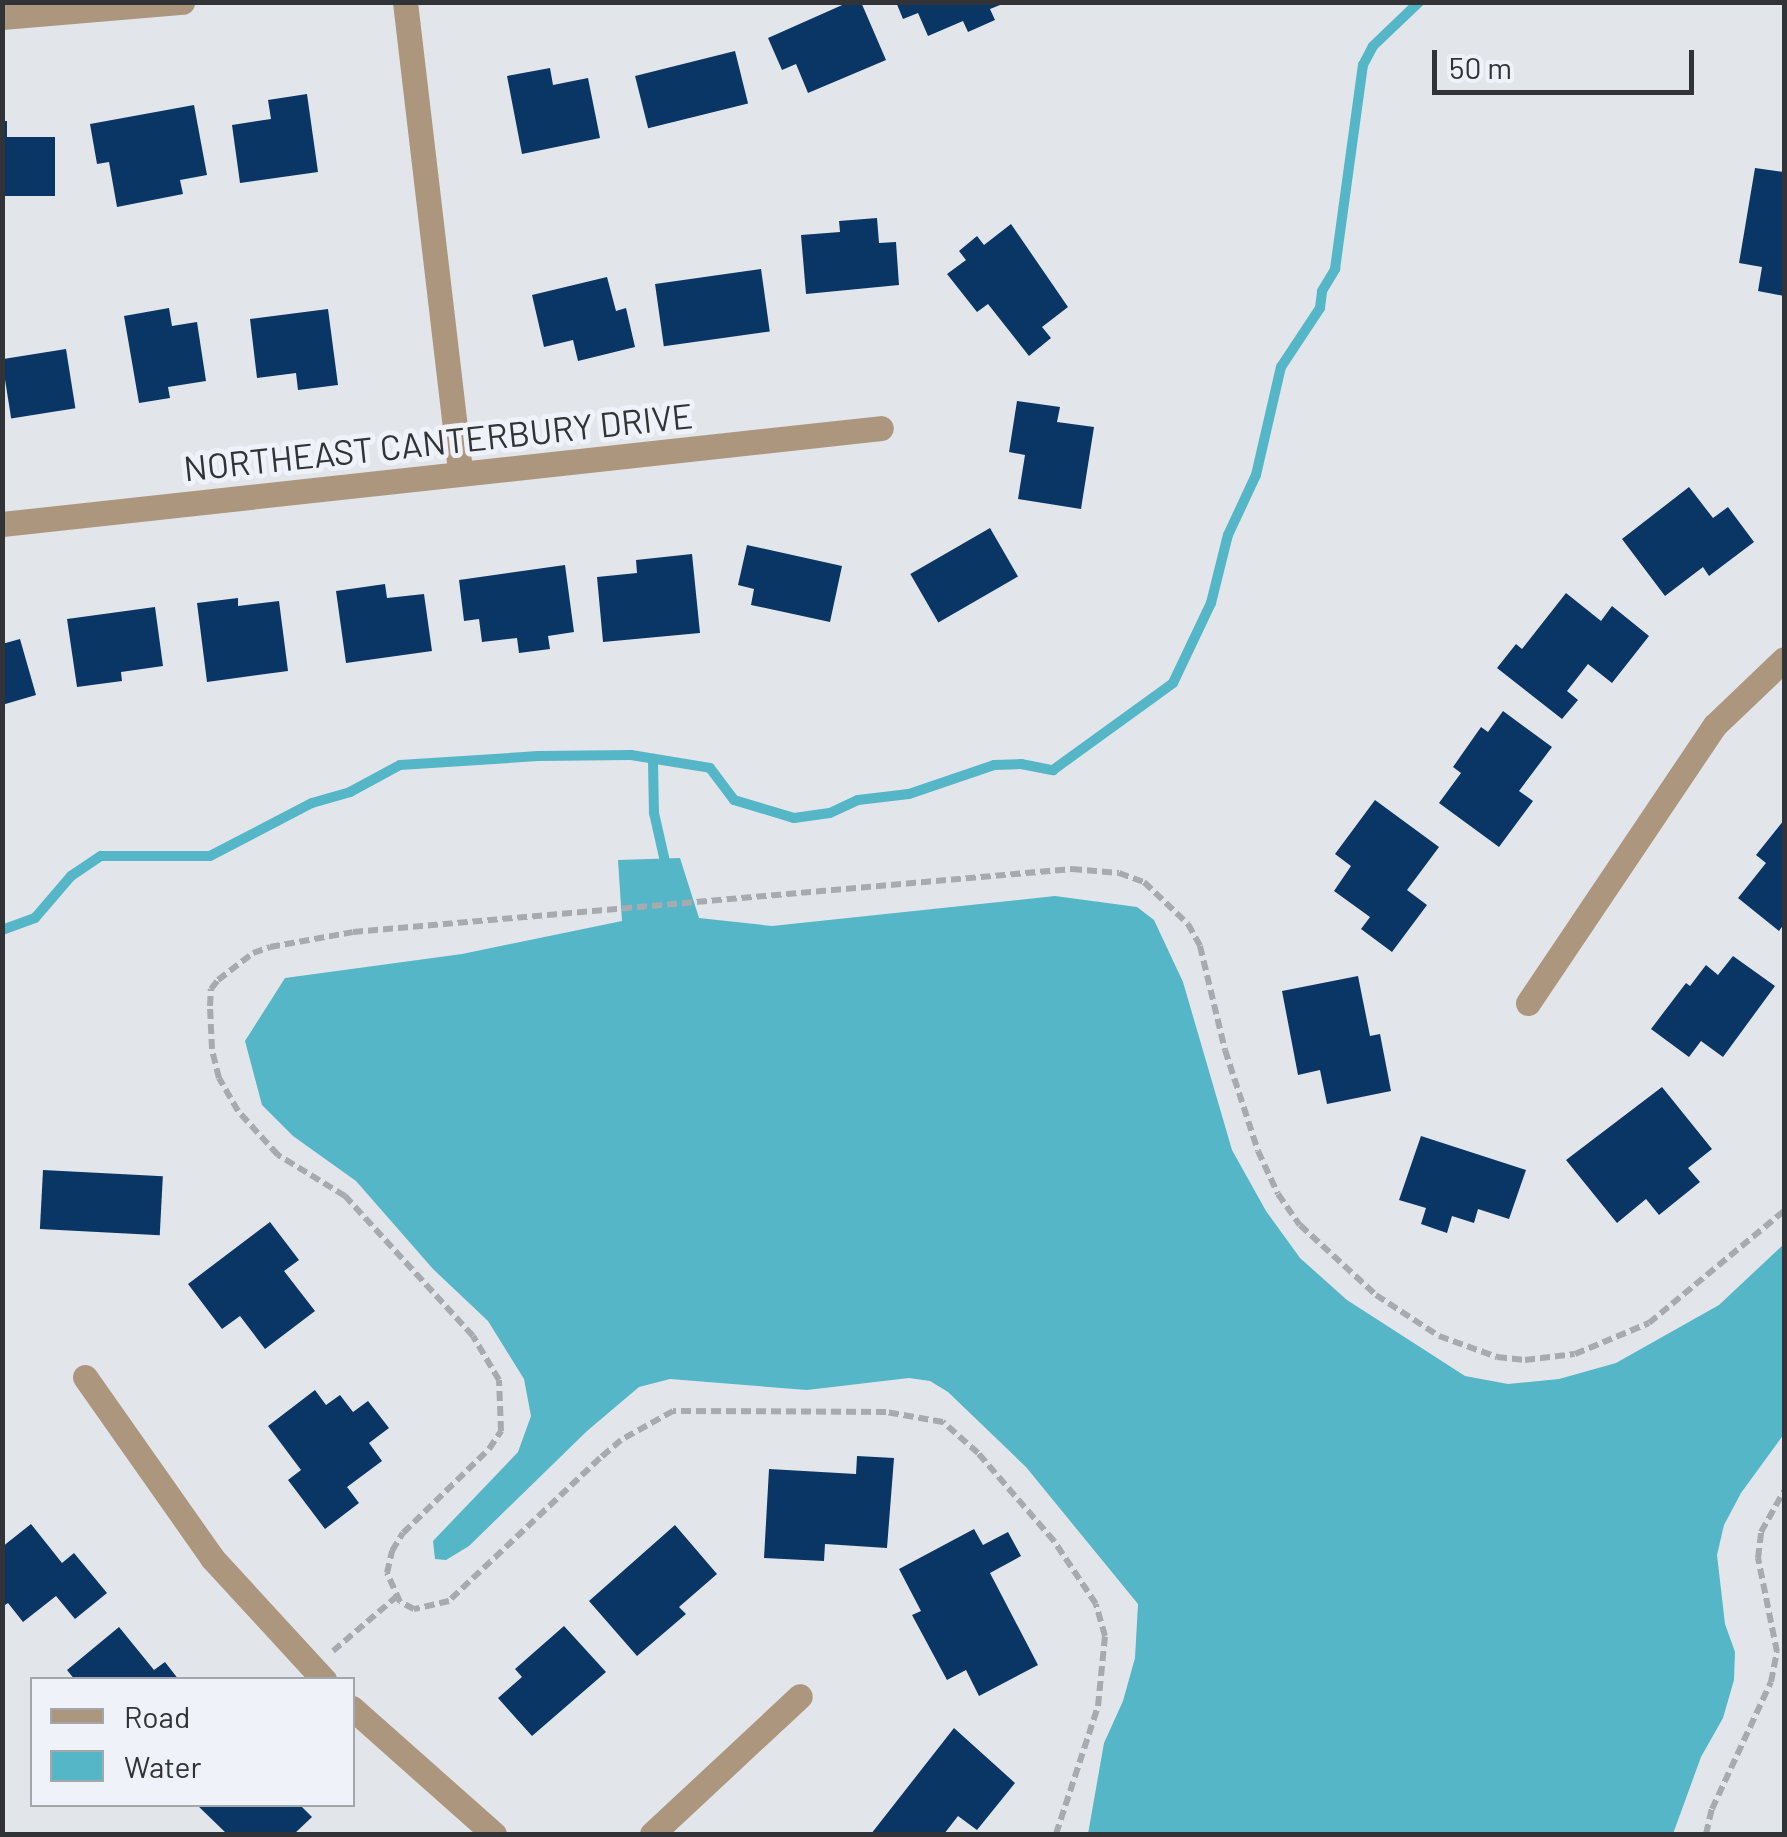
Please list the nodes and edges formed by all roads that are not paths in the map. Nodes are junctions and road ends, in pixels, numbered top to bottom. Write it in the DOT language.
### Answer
graph roads {
  1 [pos="182,2"];
  2 [pos="405,2"];
  3 [pos="2,17"];
  4 [pos="881,428"];
  5 [pos="460,473"];
  6 [pos="2,524"];
  7 [pos="1784,659"];
  8 [pos="1528,1004"];
  9 [pos="84,1378"];
  10 [pos="318,1674"];
  11 [pos="800,1696"];
  12 [pos="355,1711"];
  13 [pos="494,1834"];
  14 [pos="652,1834"];
  1 -- 3 [label="street"];
  2 -- 5 [label="street"];
  4 -- 5 [label="street, NORTHEAST CANTERBURY DRIVE"];
  5 -- 6 [label="street, NORTHEAST CANTERBURY DRIVE"];
  7 -- 8 [label="street"];
  9 -- 10 [label="street"];
  11 -- 14 [label="street"];
  12 -- 13 [label="street"];
}
